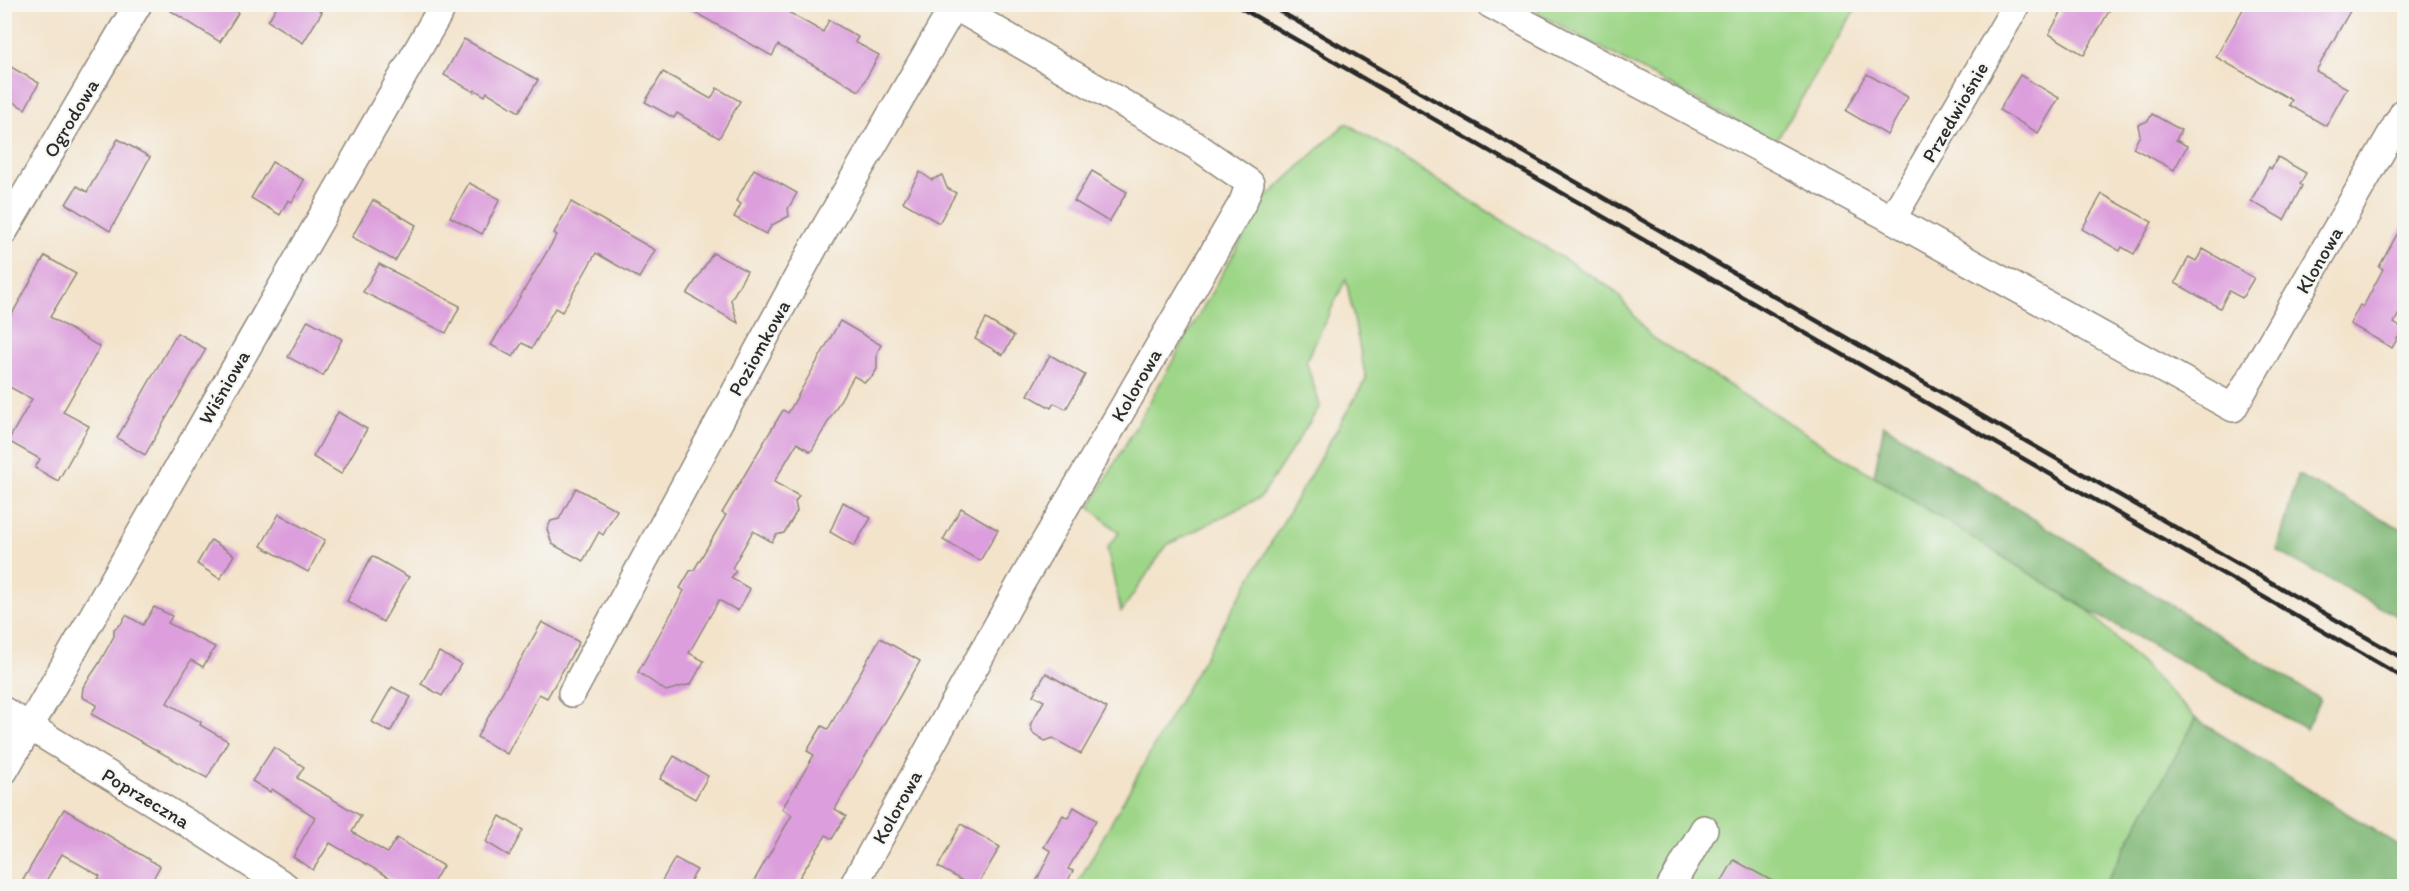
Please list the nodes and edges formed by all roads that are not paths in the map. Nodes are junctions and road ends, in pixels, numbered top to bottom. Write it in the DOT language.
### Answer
graph roads {
  1 [pos="138,4"];
  2 [pos="444,4"];
  3 [pos="1490,4"];
  4 [pos="2017,4"];
  5 [pos="953,5"];
  6 [pos="2404,112"];
  7 [pos="1892,219"];
  8 [pos="4,231"];
  9 [pos="572,693"];
  10 [pos="4,711"];
  11 [pos="29,726"];
  12 [pos="4,771"];
  13 [pos="1704,829"];
  14 [pos="285,886"];
  15 [pos="853,886"];
  16 [pos="1671,886"];
  1 -- 8 [label="street, Ogrodowa"];
  2 -- 11 [label="street, Wiśniowa"];
  3 -- 7 [label="street"];
  4 -- 7 [label="street, Przedwiośnie"];
  5 -- 9 [label="street, Poziomkowa"];
  5 -- 15 [label="street, Kolorowa"];
  6 -- 7 [label="street, Klonowa"];
  10 -- 11 [label="street, Poprzeczna"];
  11 -- 12 [label="street, Wiśniowa"];
  11 -- 14 [label="street, Poprzeczna"];
  13 -- 16 [label="street"];
}
